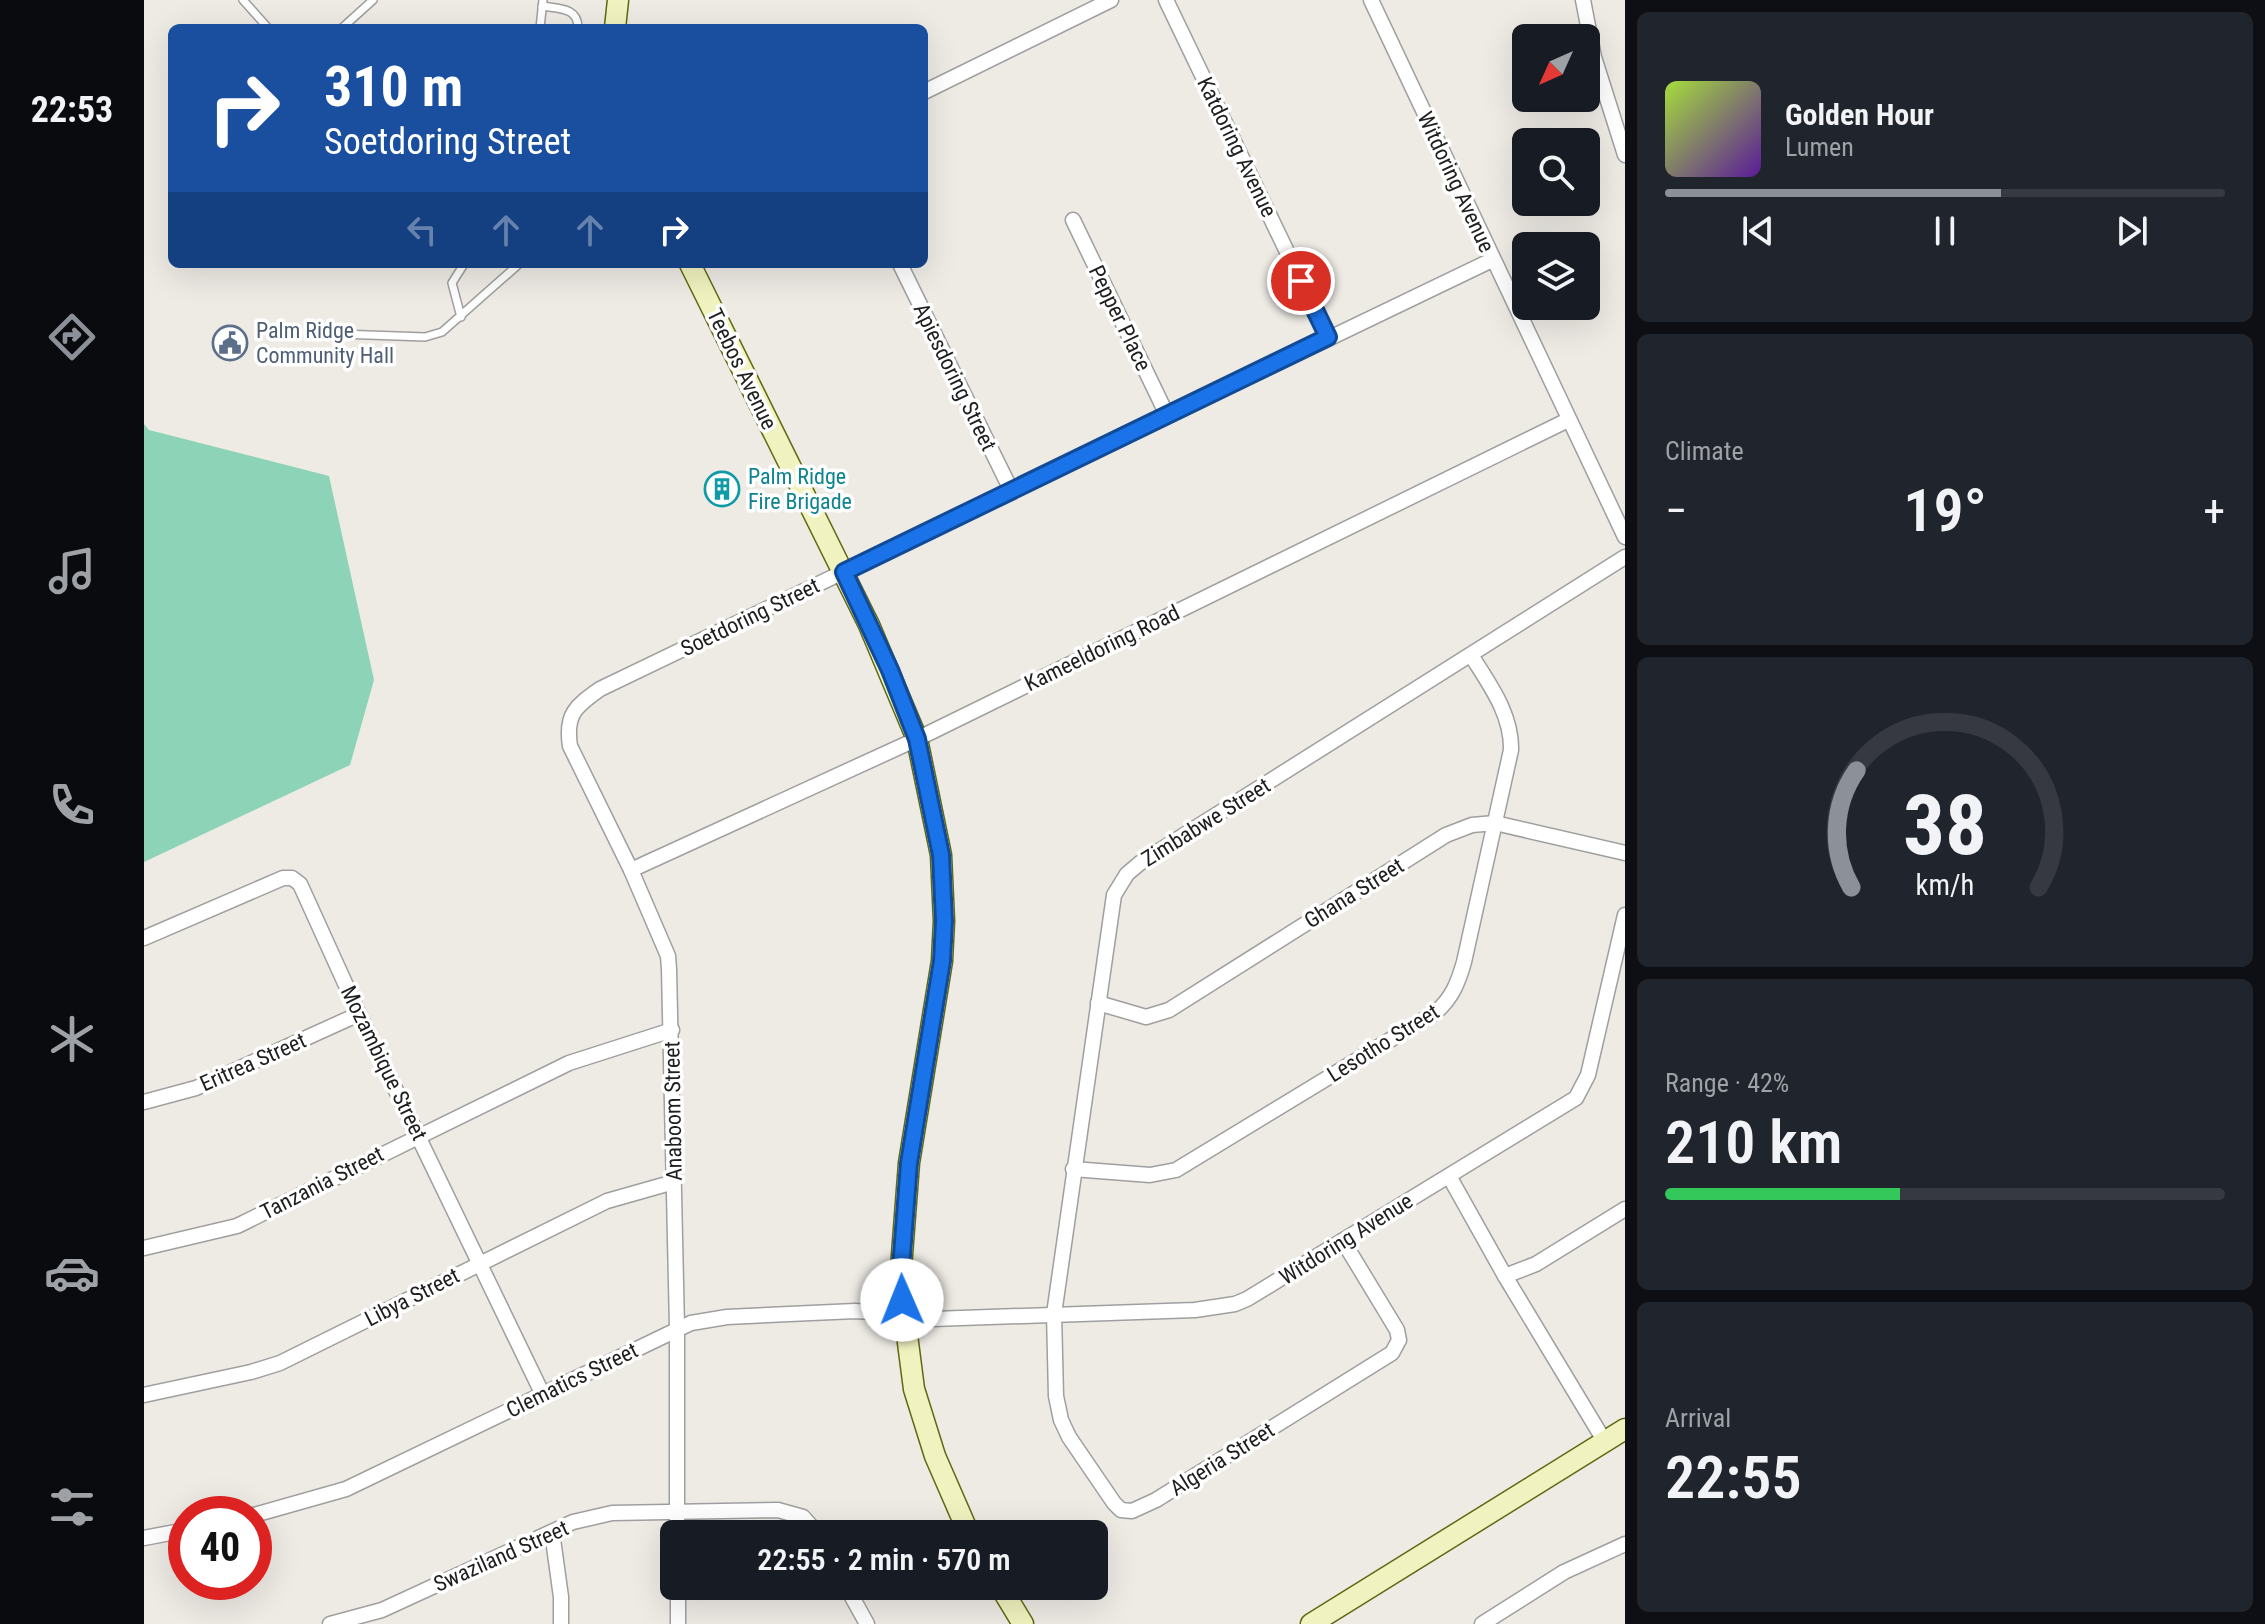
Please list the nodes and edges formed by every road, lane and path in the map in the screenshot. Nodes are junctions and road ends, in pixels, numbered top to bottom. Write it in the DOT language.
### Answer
graph roads {
  1 [pos="243,0"];
  2 [pos="373,0"];
  3 [pos="618,0"];
  4 [pos="1111,0"];
  5 [pos="1166,0"];
  6 [pos="1371,0"];
  7 [pos="1583,0"];
  8 [pos="542,3"];
  9 [pos="264,24"];
  10 [pos="346,24"];
  11 [pos="540,24"];
  12 [pos="578,24"];
  13 [pos="615,24"];
  14 [pos="928,90"];
  15 [pos="1625,155"];
  16 [pos="1073,220"];
  17 [pos="1492,260"];
  18 [pos="461,268"];
  19 [pos="515,268"];
  20 [pos="692,268"];
  21 [pos="902,268"];
  22 [pos="461,317"];
  23 [pos="340,334"];
  24 [pos="1328,337"];
  25 [pos="1167,415"];
  26 [pos="1568,420"];
  27 [pos="1011,490"];
  28 [pos="1625,537"];
  29 [pos="1625,557"];
  30 [pos="844,572"];
  31 [pos="1471,655"];
  32 [pos="574,711"];
  33 [pos="917,739"];
  34 [pos="1495,823"];
  35 [pos="1625,853"];
  36 [pos="631,870"];
  37 [pos="1625,915"];
  38 [pos="144,938"];
  39 [pos="1098,1003"];
  40 [pos="359,1014"];
  41 [pos="672,1030"];
  42 [pos="144,1102"];
  43 [pos="419,1134"];
  44 [pos="1073,1169"];
  45 [pos="1449,1176"];
  46 [pos="674,1182"];
  47 [pos="1625,1209"];
  48 [pos="1343,1241"];
  49 [pos="144,1248"];
  50 [pos="481,1263"];
  51 [pos="1505,1276"];
  52 [pos="1054,1314"];
  53 [pos="904,1320"];
  54 [pos="677,1328"];
  55 [pos="144,1395"];
  56 [pos="543,1395"];
  57 [pos="1625,1429"];
  58 [pos="1605,1442"];
  59 [pos="272,1510"];
  60 [pos="677,1514"];
  61 [pos="677,1520"];
  62 [pos="806,1520"];
  63 [pos="963,1520"];
  64 [pos="552,1532"];
  65 [pos="168,1533"];
  66 [pos="144,1538"];
  67 [pos="1625,1544"];
  68 [pos="678,1600"];
  69 [pos="854,1600"];
  70 [pos="1008,1600"];
  71 [pos="330,1624"];
  72 [pos="561,1624"];
  73 [pos="678,1624"];
  74 [pos="867,1624"];
  75 [pos="1023,1624"];
  76 [pos="1311,1624"];
  77 [pos="1482,1624"];
  1 -- 9 [label="lane"];
  2 -- 10 [label="lane"];
  3 -- 13 [label="street"];
  4 -- 14 [label="street"];
  5 -- 24 [label="street, Katdoring Avenue"];
  6 -- 17 [label="street, Witdoring Avenue"];
  7 -- 15 [label="street"];
  8 -- 11 [label="lane"];
  8 -- 12 [label="lane"];
  16 -- 25 [label="street, Pepper Place"];
  17 -- 24 [label="street, Soetdoring Street"];
  17 -- 26 [label="street, Witdoring Avenue"];
  18 -- 22 [label="lane"];
  19 -- 22 [label="lane"];
  20 -- 30 [label="street, Teebos Avenue"];
  21 -- 27 [label="street, Apiesdoring Street"];
  22 -- 23 [label="lane"];
  24 -- 25 [label="street, Soetdoring Street"];
  25 -- 27 [label="street, Soetdoring Street"];
  26 -- 28 [label="street, Witdoring Avenue"];
  26 -- 33 [label="street, Kameeldoring Road"];
  27 -- 30 [label="street, Soetdoring Street"];
  29 -- 31 [label="street, Zimbabwe Street"];
  30 -- 32 [label="street, Soetdoring Street"];
  30 -- 33 [label="street, Teebos Avenue"];
  31 -- 34 [label="street, Lesotho Street"];
  31 -- 39 [label="street, Zimbabwe Street"];
  32 -- 36 [label="street, Anaboom Street"];
  33 -- 36 [label="street, Kameeldoring Road"];
  33 -- 53 [label="street, Teebos Avenue"];
  34 -- 35 [label="street, Ghana Street"];
  34 -- 39 [label="street, Ghana Street"];
  34 -- 44 [label="street, Lesotho Street"];
  36 -- 41 [label="street, Anaboom Street"];
  37 -- 45 [label="street, Witdoring Avenue"];
  38 -- 40 [label="street, Mozambique Street"];
  39 -- 44 [label="street, Zimbabwe Street"];
  40 -- 42 [label="street, Eritrea Street"];
  40 -- 43 [label="street, Mozambique Street"];
  41 -- 43 [label="street, Tanzania Street"];
  41 -- 46 [label="street, Anaboom Street"];
  43 -- 49 [label="street, Tanzania Street"];
  43 -- 50 [label="street, Mozambique Street"];
  44 -- 52 [label="street, Zimbabwe Street"];
  45 -- 48 [label="street, Witdoring Avenue"];
  45 -- 51 [label="street"];
  46 -- 50 [label="street, Libya Street"];
  46 -- 54 [label="street, Anaboom Street"];
  47 -- 51 [label="street"];
  48 -- 52 [label="street, Witdoring Avenue"];
  48 -- 52 [label="street, Algeria Street"];
  50 -- 55 [label="street, Libya Street"];
  50 -- 56 [label="street, Mozambique Street"];
  51 -- 58 [label="street"];
  52 -- 53 [label="street, Witdoring Avenue"];
  53 -- 54 [label="street, Clematics Street"];
  53 -- 63 [label="street, Teebos Avenue"];
  54 -- 56 [label="street, Clematics Street"];
  54 -- 60 [label="street, Anaboom Street"];
  56 -- 59 [label="street, Clematics Street"];
  57 -- 58 [label="street"];
  58 -- 76 [label="street"];
  60 -- 61 [label="street, Anaboom Street"];
  60 -- 62 [label="street, Swaziland Street"];
  60 -- 64 [label="street, Swaziland Street"];
  64 -- 71 [label="street, Swaziland Street"];
  64 -- 72 [label="street"];
  65 -- 66 [label="street"];
  67 -- 77 [label="street"];
  68 -- 73 [label="street"];
  69 -- 74 [label="street"];
  70 -- 75 [label="street"];
}
